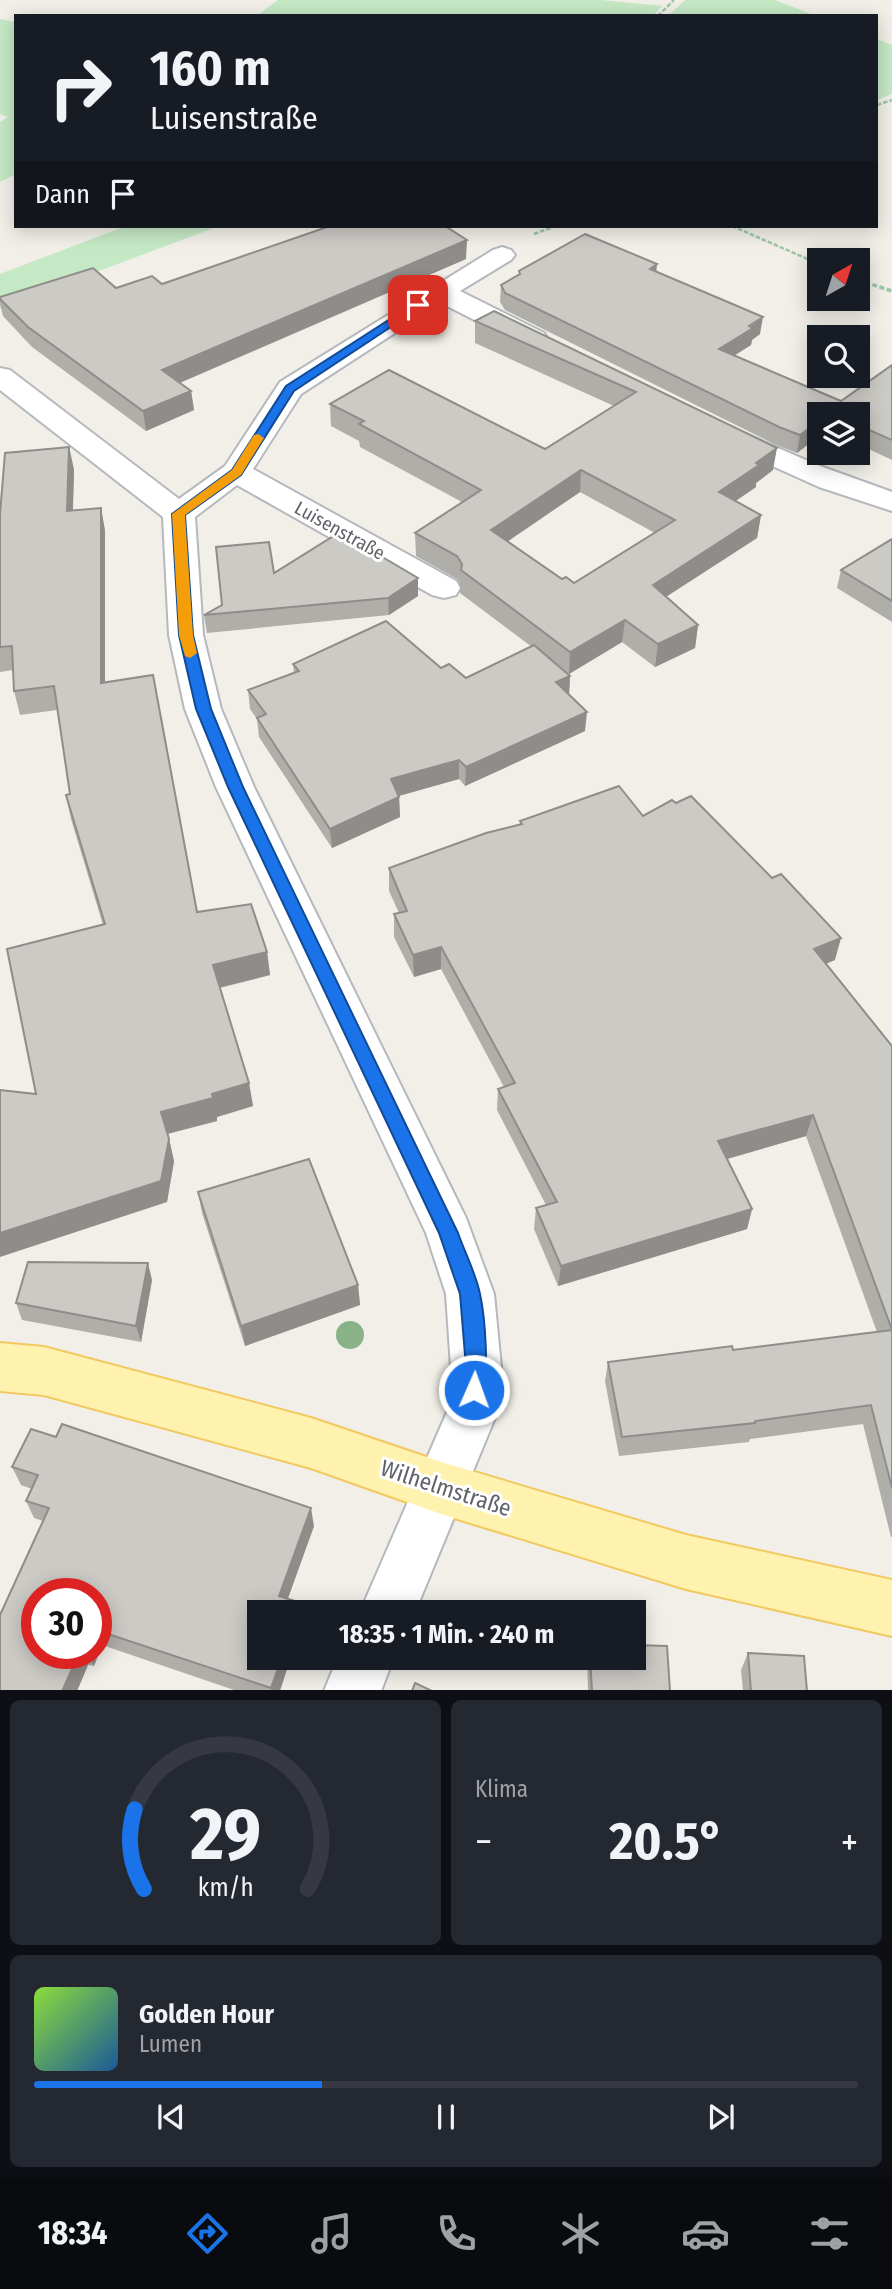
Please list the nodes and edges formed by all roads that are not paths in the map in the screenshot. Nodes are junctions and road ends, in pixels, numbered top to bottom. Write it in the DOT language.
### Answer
graph roads {
  1 [pos="513,247"];
  2 [pos="440,292"];
  3 [pos="564,354"];
  4 [pos="0,376"];
  5 [pos="701,422"];
  6 [pos="236,472"];
  7 [pos="892,502"];
  8 [pos="178,514"];
  9 [pos="444,588"];
  10 [pos="0,1367"];
  11 [pos="441,1488"];
  12 [pos="392,1600"];
  13 [pos="892,1608"];
  14 [pos="360,1670"];
  15 [pos="352,1690"];
  1 -- 2 [label="street"];
  2 -- 3 [label="street"];
  2 -- 6 [label="street"];
  4 -- 8 [label="street"];
  5 -- 7 [label="street"];
  6 -- 8 [label="street"];
  6 -- 9 [label="street, Luisenstraße"];
  8 -- 11 [label="street"];
  10 -- 11 [label="main road, Wilhelmstraße"];
  11 -- 12 [label="street"];
  11 -- 13 [label="main road, Wilhelmstraße"];
  14 -- 15 [label="street"];
}
